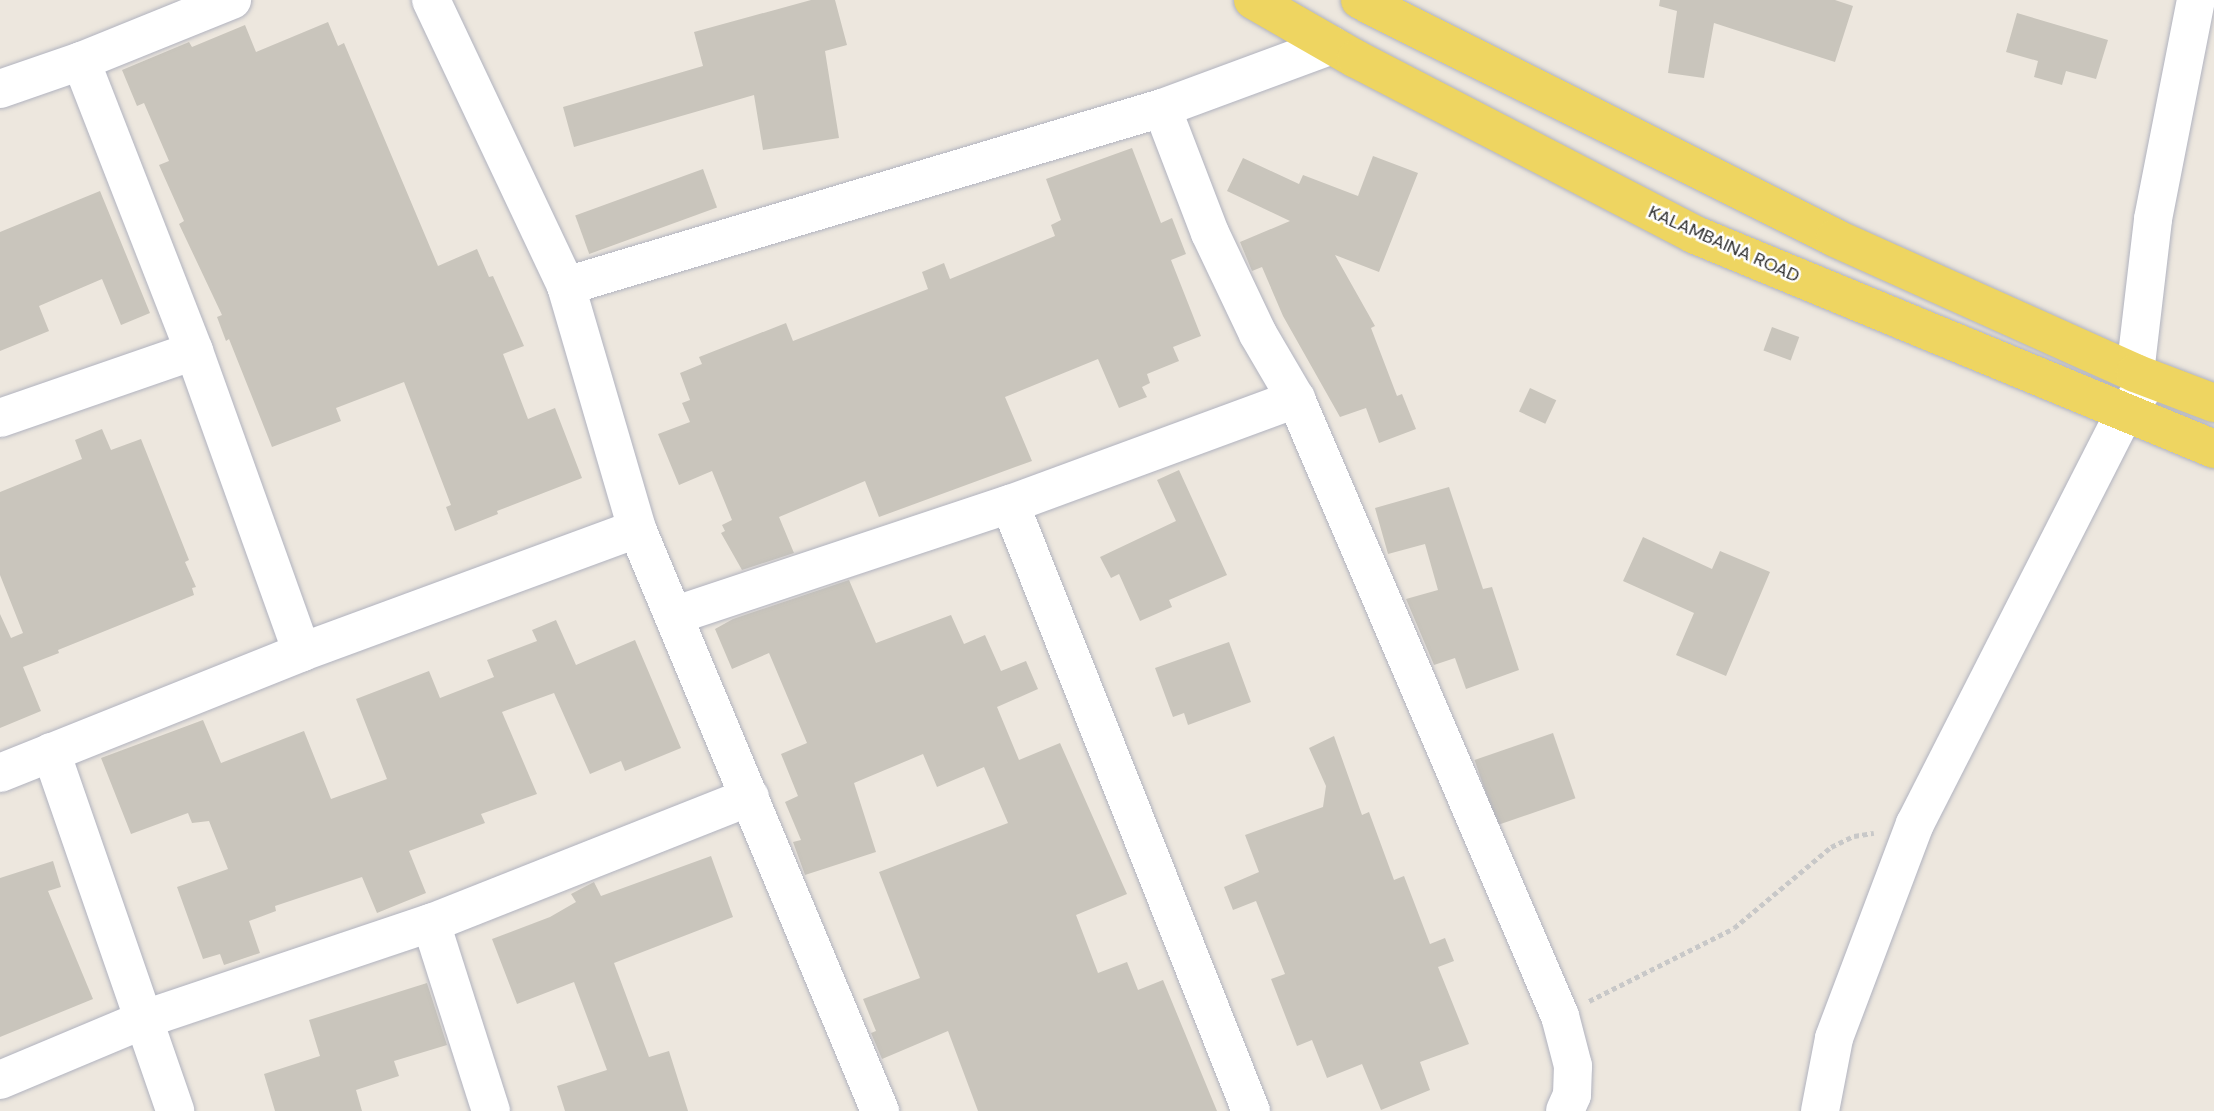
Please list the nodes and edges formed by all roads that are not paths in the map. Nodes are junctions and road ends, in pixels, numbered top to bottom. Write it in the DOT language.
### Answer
graph roads {
  1 [pos="232,0"];
  2 [pos="431,0"];
  3 [pos="1253,0"];
  4 [pos="1360,0"];
  5 [pos="2196,0"];
  6 [pos="1332,45"];
  7 [pos="81,61"];
  8 [pos="0,89"];
  9 [pos="1162,108"];
  10 [pos="566,286"];
  11 [pos="194,351"];
  12 [pos="2143,376"];
  13 [pos="1296,399"];
  14 [pos="2214,403"];
  15 [pos="2124,414"];
  16 [pos="0,418"];
  17 [pos="2214,449"];
  18 [pos="1010,504"];
  19 [pos="638,529"];
  20 [pos="676,615"];
  21 [pos="302,652"];
  22 [pos="51,752"];
  23 [pos="0,773"];
  24 [pos="750,797"];
  25 [pos="430,923"];
  26 [pos="145,1019"];
  27 [pos="0,1080"];
  28 [pos="175,1111"];
  29 [pos="491,1111"];
  30 [pos="880,1111"];
  31 [pos="1251,1111"];
  32 [pos="1565,1111"];
  33 [pos="1820,1111"];
  1 -- 7 [label="street"];
  2 -- 10 [label="street"];
  3 -- 6 [label="main road, KALAMBAINA ROAD"];
  4 -- 12 [label="main road"];
  5 -- 12 [label="street"];
  6 -- 9 [label="street"];
  6 -- 15 [label="main road, KALAMBAINA ROAD"];
  7 -- 8 [label="street"];
  7 -- 11 [label="street"];
  9 -- 10 [label="street"];
  9 -- 13 [label="street"];
  10 -- 19 [label="street"];
  11 -- 16 [label="street"];
  11 -- 21 [label="street"];
  12 -- 14 [label="main road"];
  12 -- 15 [label="street"];
  13 -- 18 [label="street"];
  13 -- 32 [label="street"];
  15 -- 17 [label="main road, KALAMBAINA ROAD"];
  15 -- 33 [label="street"];
  18 -- 20 [label="street"];
  18 -- 31 [label="street"];
  19 -- 20 [label="street"];
  19 -- 21 [label="street"];
  20 -- 24 [label="street"];
  21 -- 22 [label="street"];
  22 -- 23 [label="street"];
  22 -- 26 [label="street"];
  24 -- 25 [label="street"];
  24 -- 30 [label="street"];
  25 -- 26 [label="street"];
  25 -- 29 [label="street"];
  26 -- 27 [label="street"];
  26 -- 28 [label="street"];
}
